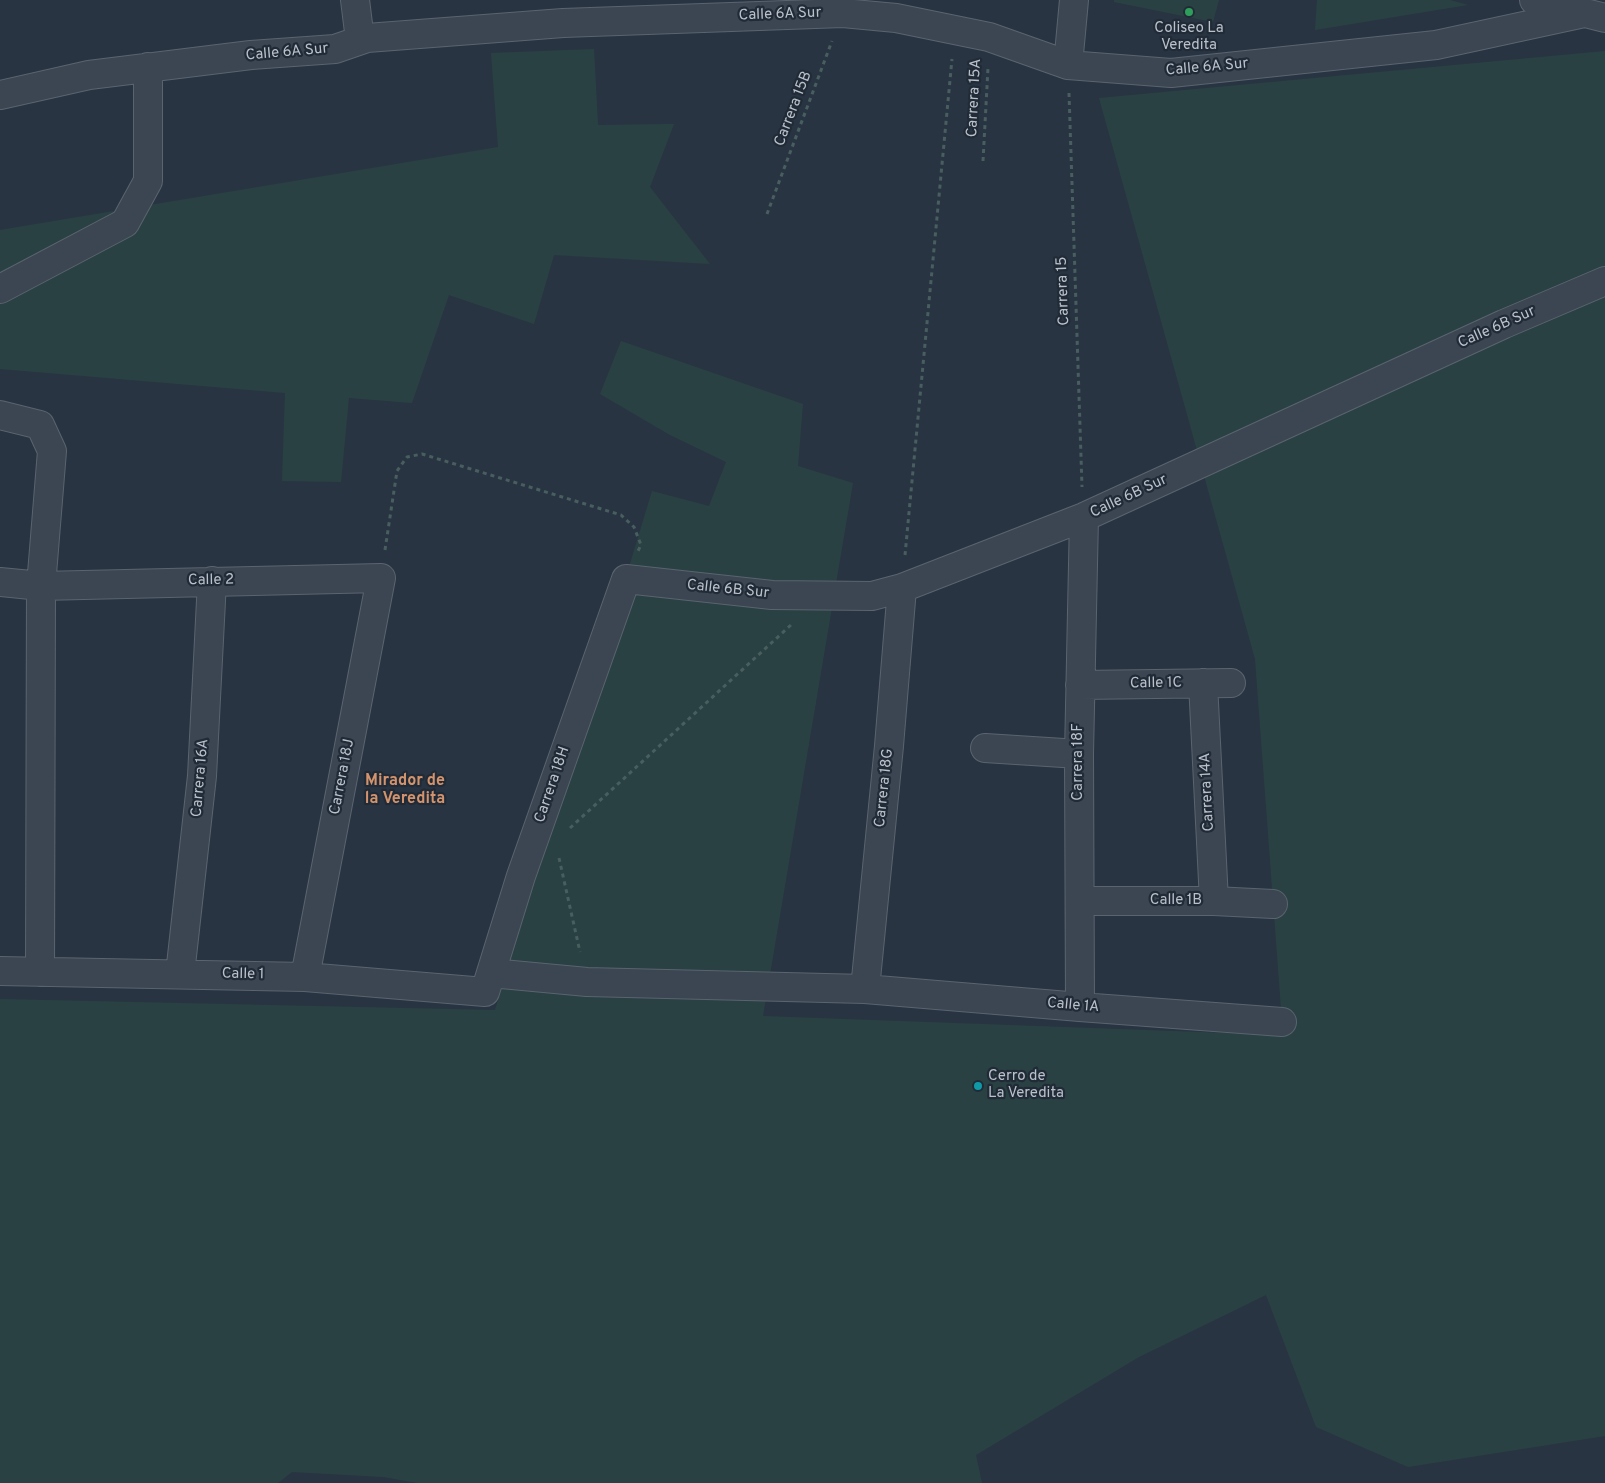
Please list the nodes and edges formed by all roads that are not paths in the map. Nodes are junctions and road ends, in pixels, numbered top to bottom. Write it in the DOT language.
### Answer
graph roads {
  1 [pos="355,0"];
  2 [pos="1074,0"];
  3 [pos="1534,0"];
  4 [pos="1592,10"];
  5 [pos="360,40"];
  6 [pos="1068,64"];
  7 [pos="148,67"];
  8 [pos="0,95"];
  9 [pos="1605,281"];
  10 [pos="0,288"];
  11 [pos="0,415"];
  12 [pos="1084,517"];
  13 [pos="381,578"];
  14 [pos="626,578"];
  15 [pos="212,581"];
  16 [pos="0,582"];
  17 [pos="41,586"];
  18 [pos="902,588"];
  19 [pos="1203,683"];
  20 [pos="1231,683"];
  21 [pos="1080,685"];
  22 [pos="985,748"];
  23 [pos="1079,754"];
  24 [pos="1080,901"];
  25 [pos="1214,901"];
  26 [pos="1273,904"];
  27 [pos="0,971"];
  28 [pos="40,972"];
  29 [pos="180,974"];
  30 [pos="305,976"];
  31 [pos="587,982"];
  32 [pos="488,983"];
  33 [pos="865,988"];
  34 [pos="1080,1007"];
  35 [pos="1282,1022"];
  1 -- 5 [label="street"];
  2 -- 6 [label="street"];
  3 -- 4 [label="street"];
  4 -- 6 [label="street, Calle 6A Sur"];
  5 -- 6 [label="street, Calle 6A Sur"];
  5 -- 7 [label="street, Calle 6A Sur"];
  7 -- 8 [label="street, Calle 6A Sur"];
  7 -- 10 [label="street"];
  9 -- 12 [label="street, Calle 6B Sur"];
  11 -- 17 [label="street"];
  12 -- 18 [label="street, Calle 6B Sur"];
  12 -- 21 [label="street, Carrera 18F"];
  13 -- 15 [label="street, Calle 2"];
  13 -- 30 [label="street, Carrera 18J"];
  14 -- 18 [label="street, Calle 6B Sur"];
  14 -- 32 [label="street, Carrera 18H"];
  15 -- 17 [label="street, Calle 2"];
  15 -- 29 [label="street, Carrera 16A"];
  16 -- 17 [label="street, Calle 2"];
  17 -- 28 [label="street"];
  18 -- 33 [label="street, Carrera 18G"];
  19 -- 20 [label="street, Calle 1C"];
  19 -- 21 [label="street, Calle 1C"];
  19 -- 25 [label="street, Carrera 14A"];
  21 -- 23 [label="street, Carrera 18F"];
  22 -- 23 [label="street"];
  23 -- 24 [label="street, Carrera 18F"];
  24 -- 25 [label="street, Calle 1B"];
  24 -- 34 [label="street, Carrera 18F"];
  25 -- 26 [label="street, Calle 1B"];
  27 -- 28 [label="street, Calle 1"];
  28 -- 29 [label="street, Calle 1"];
  29 -- 30 [label="street, Calle 1"];
  30 -- 32 [label="street, Calle 1"];
  31 -- 32 [label="street, Calle 1"];
  31 -- 33 [label="street, Calle 1A"];
  33 -- 34 [label="street, Calle 1A"];
  34 -- 35 [label="street, Calle 1A"];
}
